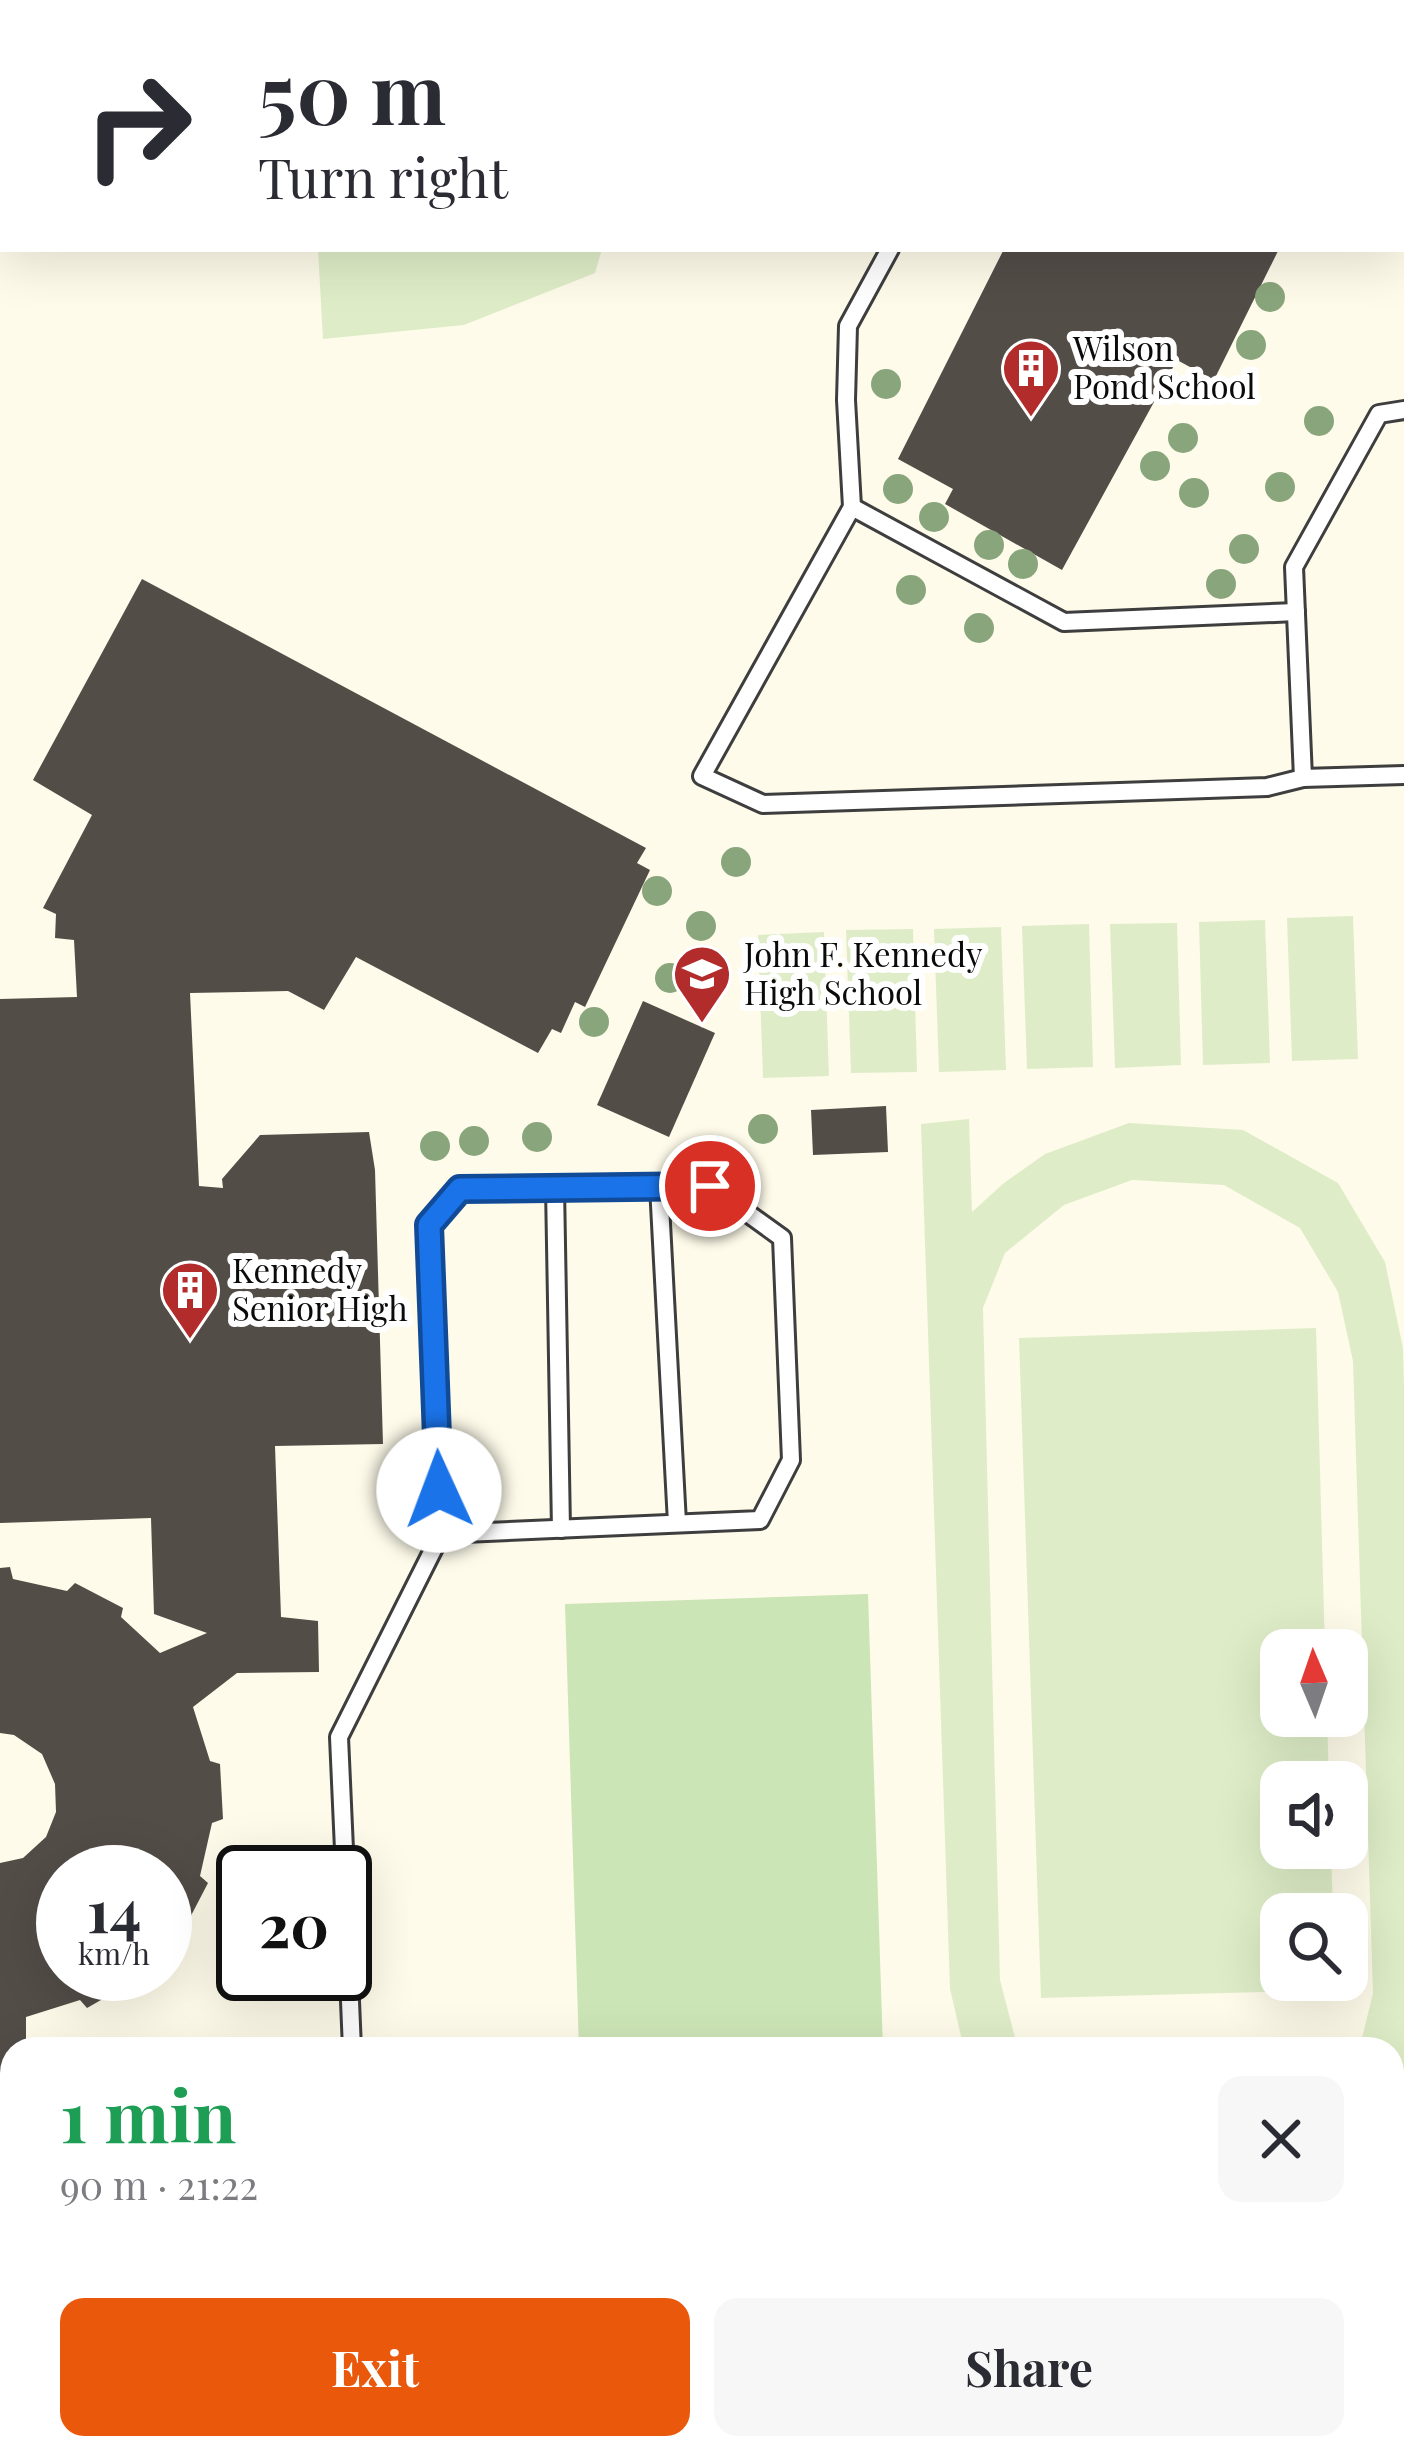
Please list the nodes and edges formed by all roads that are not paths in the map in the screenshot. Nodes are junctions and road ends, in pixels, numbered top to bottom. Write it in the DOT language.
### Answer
graph roads {
  1 [pos="888,252"];
  2 [pos="1404,410"];
  3 [pos="852,507"];
  4 [pos="1296,612"];
  5 [pos="1404,775"];
  6 [pos="1303,778"];
  7 [pos="659,1186"];
  8 [pos="555,1187"];
  9 [pos="677,1523"];
  10 [pos="561,1529"];
  11 [pos="440,1534"];
  12 [pos="344,1845"];
  13 [pos="350,2001"];
  14 [pos="352,2037"];
  1 -- 3 [label="lane"];
  2 -- 4 [label="lane"];
  3 -- 4 [label="lane"];
  3 -- 6 [label="lane"];
  4 -- 6 [label="lane"];
  5 -- 6 [label="lane"];
  7 -- 8 [label="lane"];
  7 -- 9 [label="lane"];
  7 -- 9 [label="lane"];
  8 -- 10 [label="lane"];
  8 -- 11 [label="lane"];
  9 -- 10 [label="lane"];
  10 -- 11 [label="lane"];
  11 -- 12 [label="lane"];
  13 -- 14 [label="lane"];
}
